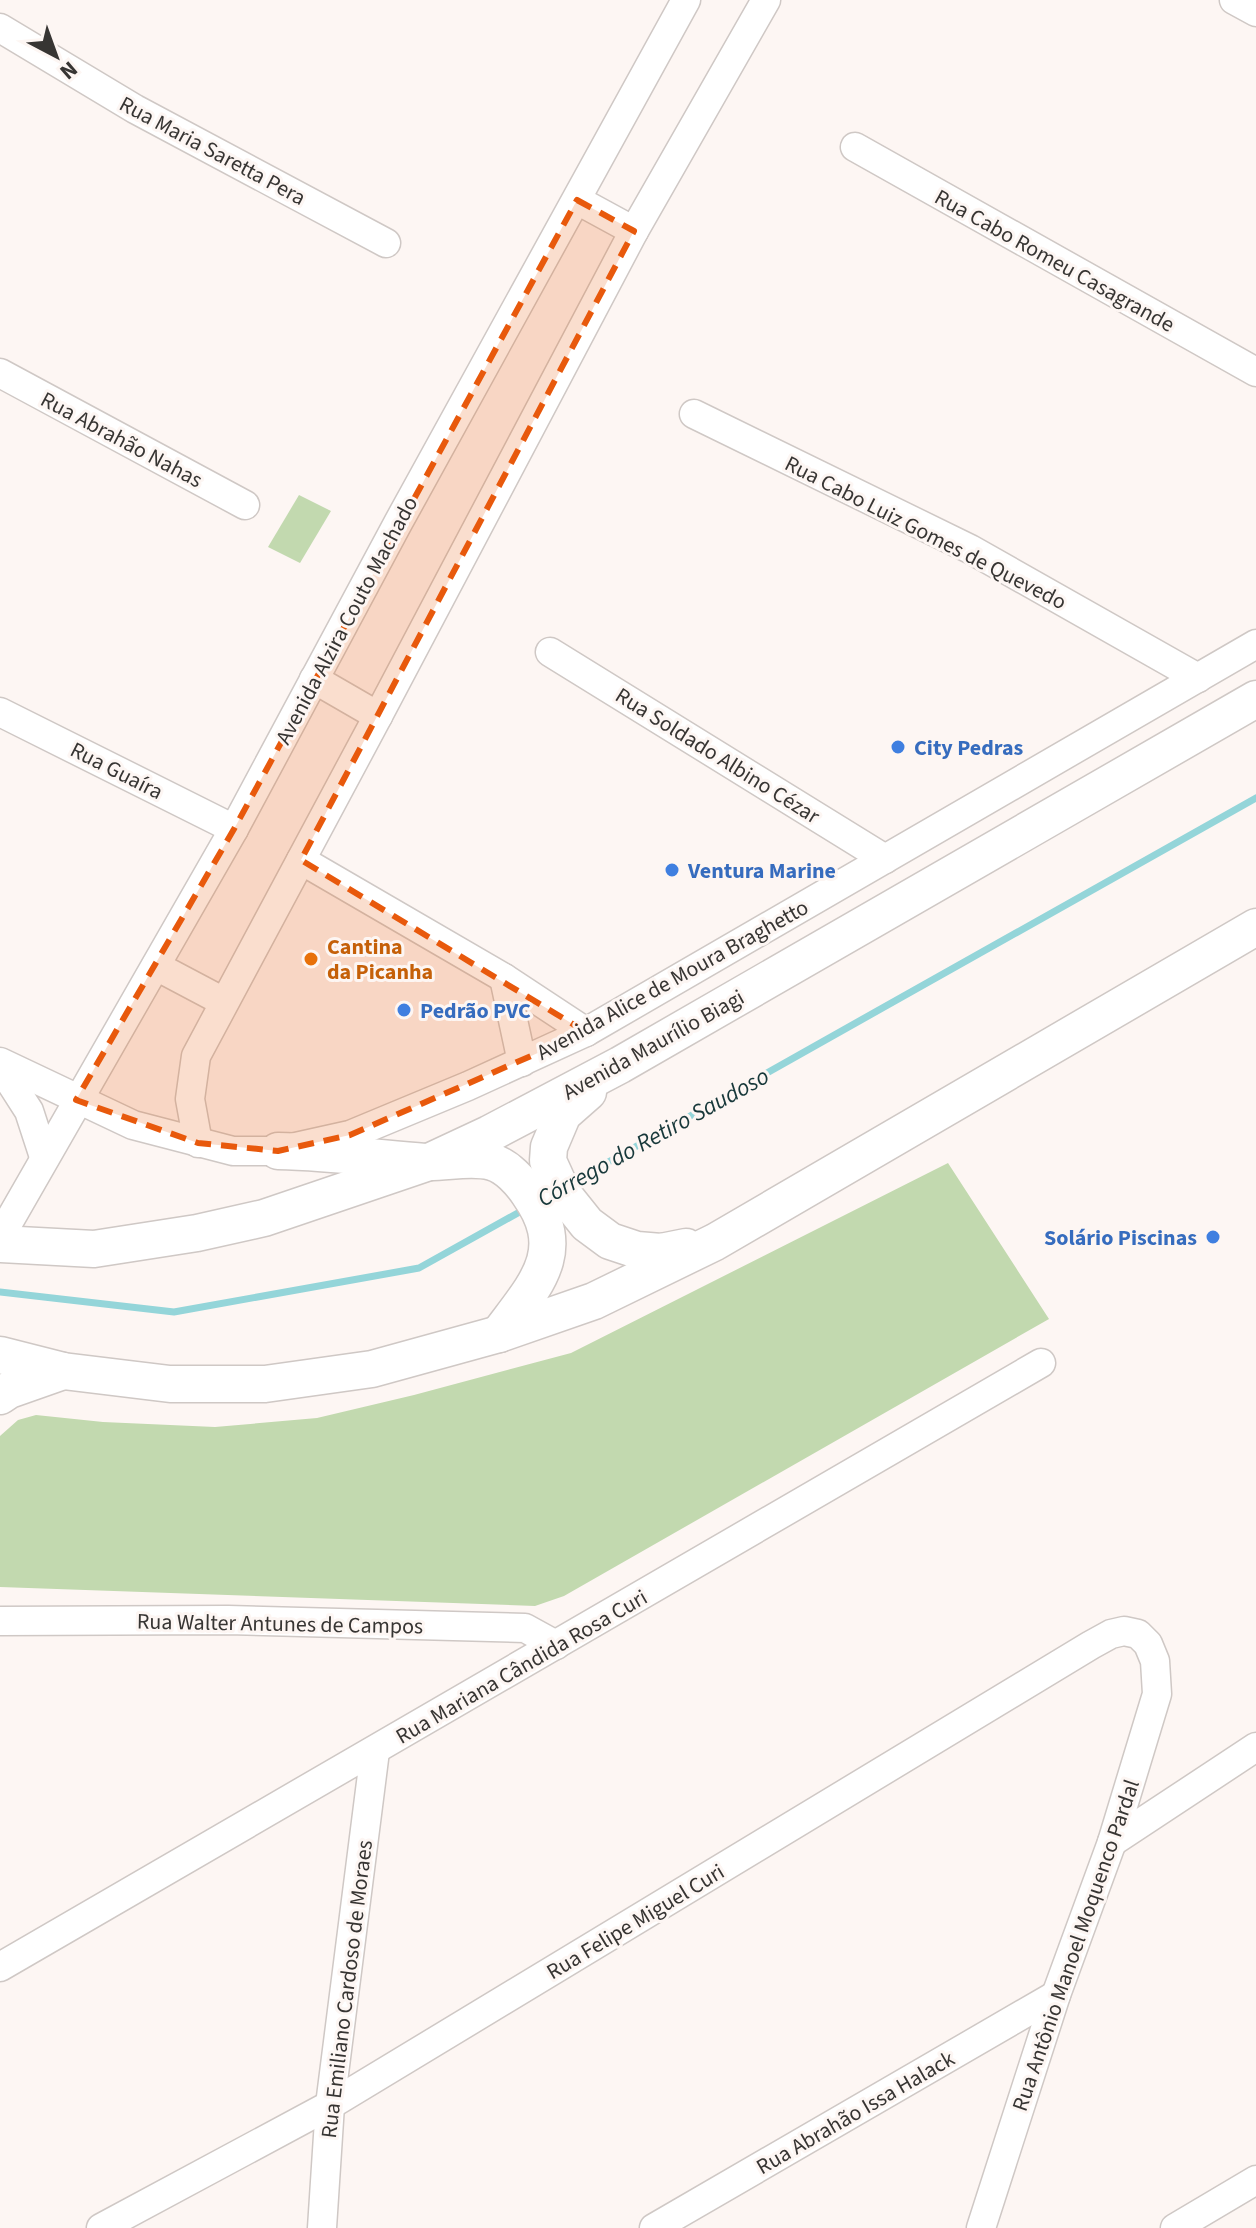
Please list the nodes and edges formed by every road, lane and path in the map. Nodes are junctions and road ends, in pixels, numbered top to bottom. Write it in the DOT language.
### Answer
graph roads {
  1 [pos="686,0"];
  2 [pos="766,0"];
  3 [pos="1234,0"];
  4 [pos="1256,12"];
  5 [pos="0,28"];
  6 [pos="855,147"];
  7 [pos="577,200"];
  8 [pos="634,231"];
  9 [pos="386,243"];
  10 [pos="1256,372"];
  11 [pos="0,373"];
  12 [pos="694,414"];
  13 [pos="245,505"];
  14 [pos="1256,644"];
  15 [pos="550,652"];
  16 [pos="1198,678"];
  17 [pos="314,679"];
  18 [pos="1256,699"];
  19 [pos="0,712"];
  20 [pos="378,716"];
  21 [pos="234,829"];
  22 [pos="885,859"];
  23 [pos="301,860"];
  24 [pos="1256,927"];
  25 [pos="156,966"];
  26 [pos="504,978"];
  27 [pos="224,1002"];
  28 [pos="586,1032"];
  29 [pos="522,1062"];
  30 [pos="0,1064"];
  31 [pos="620,1065"];
  32 [pos="76,1100"];
  33 [pos="198,1143"];
  34 [pos="278,1151"];
  35 [pos="44,1157"];
  36 [pos="429,1162"];
  37 [pos="534,1171"];
  38 [pos="0,1237"];
  39 [pos="715,1242"];
  40 [pos="0,1244"];
  41 [pos="499,1334"];
  42 [pos="0,1355"];
  43 [pos="1041,1363"];
  44 [pos="63,1371"];
  45 [pos="0,1396"];
  46 [pos="0,1621"];
  47 [pos="556,1645"];
  48 [pos="1155,1661"];
  49 [pos="1256,1747"];
  50 [pos="375,1751"];
  51 [pos="1112,1842"];
  52 [pos="0,1967"];
  53 [pos="1056,1995"];
  54 [pos="330,2105"];
  55 [pos="1256,2180"];
  56 [pos="101,2228"];
  57 [pos="322,2228"];
  58 [pos="654,2228"];
  59 [pos="981,2228"];
  60 [pos="1175,2228"];
  1 -- 7 [label="street, Avenida Alzira Couto Machado"];
  2 -- 8 [label="street"];
  3 -- 4 [label="street"];
  5 -- 9 [label="street, Rua Maria Saretta Pera"];
  6 -- 10 [label="street, Rua Cabo Romeu Casagrande"];
  7 -- 8 [label="street"];
  7 -- 17 [label="street, Avenida Alzira Couto Machado"];
  8 -- 20 [label="street"];
  11 -- 13 [label="street, Rua Abrahão Nahas"];
  12 -- 16 [label="street, Rua Cabo Luiz Gomes de Quevedo"];
  14 -- 16 [label="street, Avenida Alice de Moura Braghetto"];
  15 -- 22 [label="street, Rua Soldado Albino Cézar"];
  16 -- 22 [label="street, Avenida Alice de Moura Braghetto"];
  17 -- 20 [label="street"];
  17 -- 21 [label="street, Avenida Alzira Couto Machado"];
  18 -- 31 [label="main road, Avenida Maurílio Biagi"];
  19 -- 21 [label="street, Rua Guaíra"];
  20 -- 23 [label="street"];
  21 -- 25 [label="street, Avenida Alzira Couto Machado"];
  22 -- 28 [label="street, Avenida Alice de Moura Braghetto"];
  23 -- 26 [label="street"];
  23 -- 27 [label="street"];
  24 -- 39 [label="main road"];
  25 -- 27 [label="street"];
  25 -- 32 [label="street, Avenida Alzira Couto Machado"];
  26 -- 28 [label="street"];
  26 -- 29 [label="street"];
  27 -- 33 [label="street"];
  28 -- 29 [label="street, Avenida Alice de Moura Braghetto"];
  29 -- 34 [label="street, Avenida Alice de Moura Braghetto"];
  30 -- 32 [label="street"];
  30 -- 35 [label="street"];
  31 -- 36 [label="main road, Avenida Maurílio Biagi"];
  31 -- 37 [label="main road"];
  32 -- 33 [label="street"];
  32 -- 35 [label="street, Avenida Alzira Couto Machado"];
  33 -- 34 [label="street"];
  34 -- 36 [label="main road"];
  35 -- 38 [label="street, Avenida Alzira Couto Machado"];
  36 -- 37 [label="main road"];
  36 -- 40 [label="main road, Avenida Maurílio Biagi"];
  37 -- 39 [label="main road"];
  37 -- 41 [label="main road"];
  39 -- 41 [label="main road"];
  41 -- 44 [label="main road"];
  42 -- 44 [label="main road"];
  43 -- 47 [label="street, Rua Mariana Cândida Rosa Curi"];
  44 -- 45 [label="main road"];
  46 -- 47 [label="street, Rua Walter Antunes de Campos"];
  47 -- 50 [label="street, Rua Mariana Cândida Rosa Curi"];
  48 -- 51 [label="street, Rua Antônio Manoel Moquenco Pardal"];
  48 -- 54 [label="street, Rua Felipe Miguel Curi"];
  49 -- 51 [label="street"];
  50 -- 52 [label="street, Rua Mariana Cândida Rosa Curi"];
  50 -- 54 [label="street, Rua Emiliano Cardoso de Moraes"];
  51 -- 53 [label="street, Rua Antônio Manoel Moquenco Pardal"];
  53 -- 58 [label="street, Rua Abrahão Issa Halack"];
  53 -- 59 [label="street, Rua Antônio Manoel Moquenco Pardal"];
  54 -- 56 [label="street, Rua Felipe Miguel Curi"];
  54 -- 57 [label="street, Rua Emiliano Cardoso de Moraes"];
  55 -- 60 [label="street"];
}
